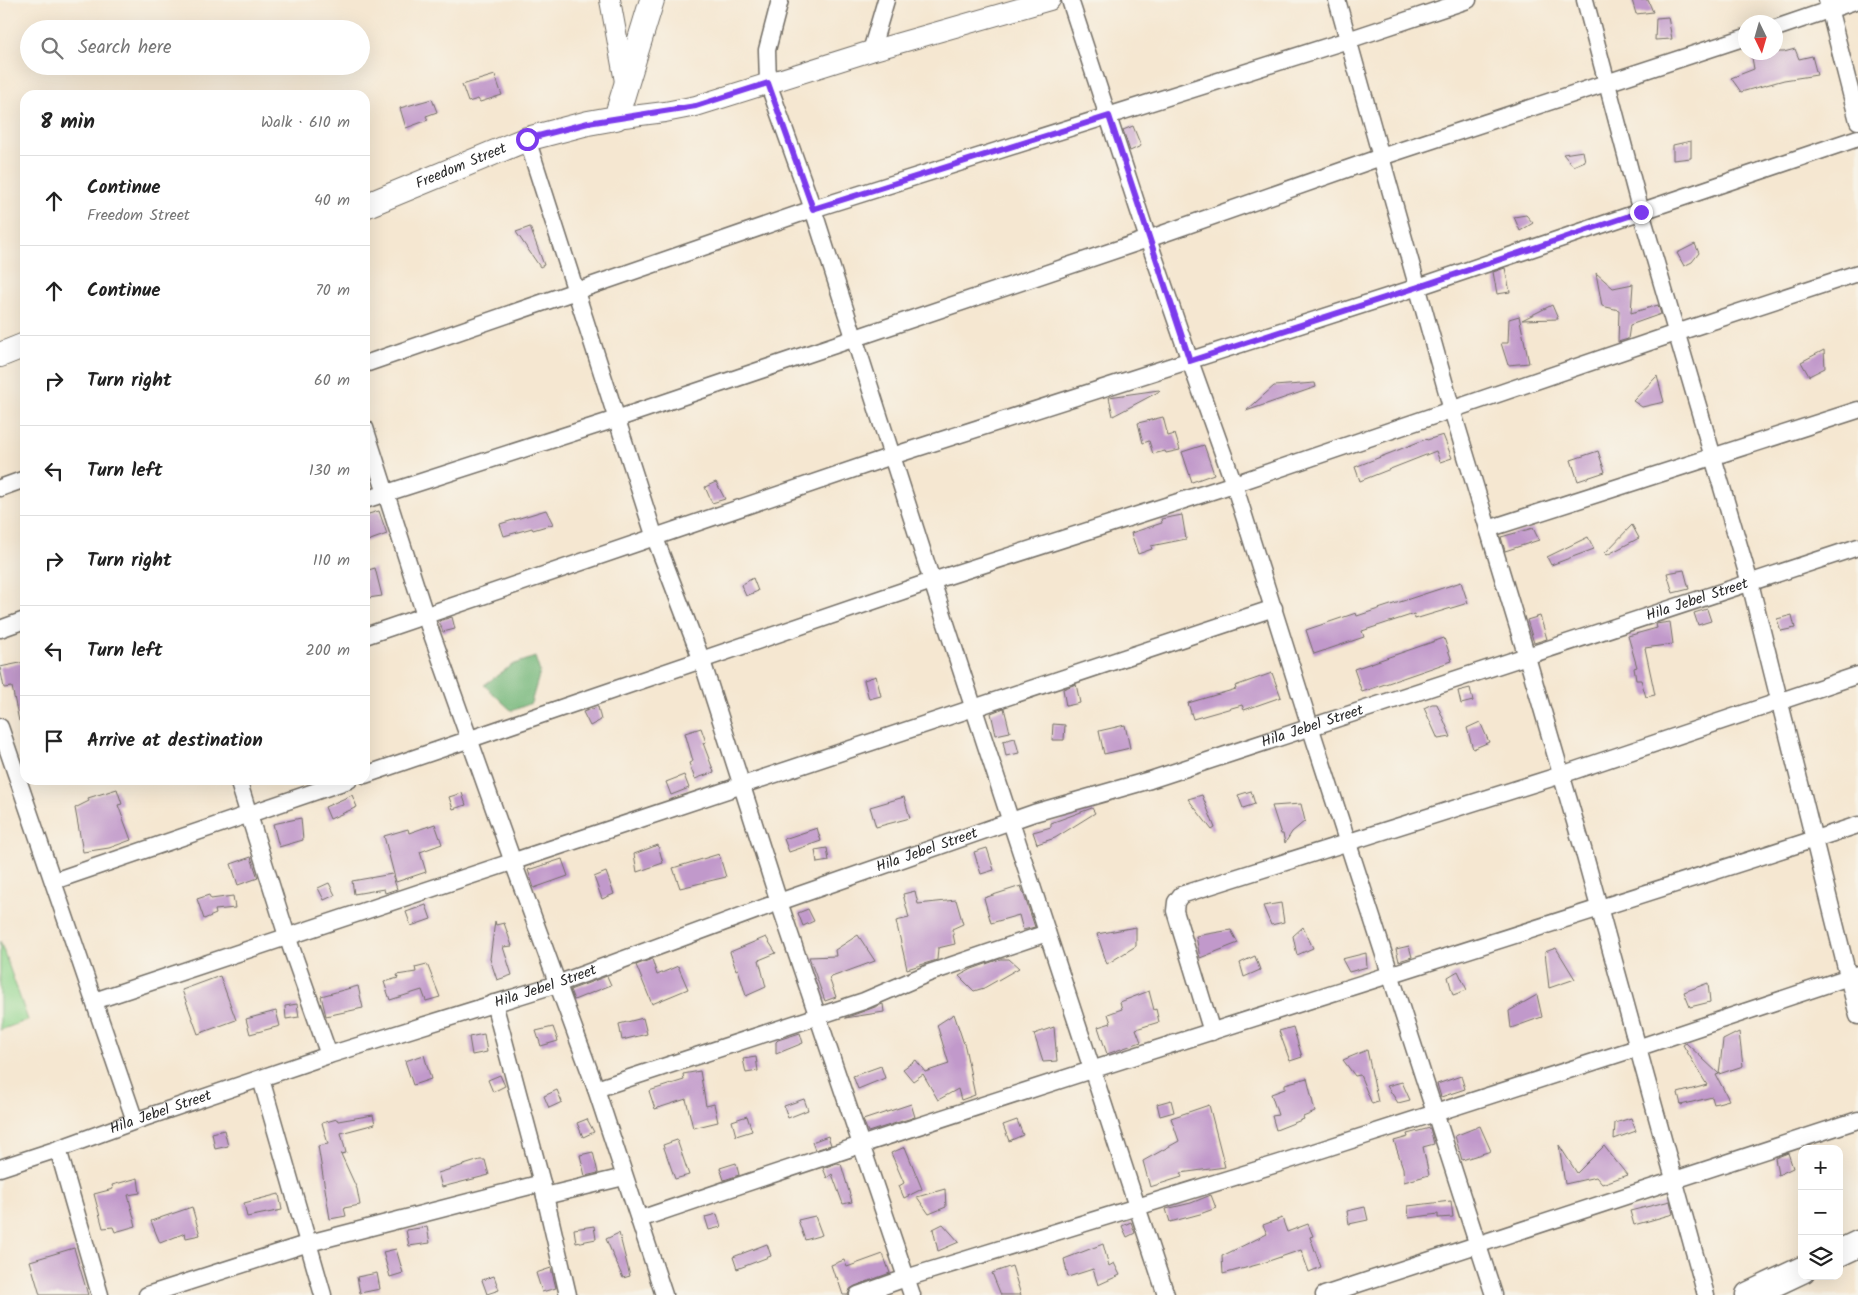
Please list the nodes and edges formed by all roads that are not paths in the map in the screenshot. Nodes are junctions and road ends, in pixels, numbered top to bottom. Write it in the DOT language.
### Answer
graph roads {
  1 [pos="610,0"];
  2 [pos="652,0"];
  3 [pos="780,0"];
  4 [pos="886,0"];
  5 [pos="1050,0"];
  6 [pos="1070,0"];
  7 [pos="1337,0"];
  8 [pos="1468,0"];
  9 [pos="1585,0"];
  10 [pos="1858,0"];
  11 [pos="1828,5"];
  12 [pos="1783,25"];
  13 [pos="1348,40"];
  14 [pos="1738,40"];
  15 [pos="871,51"];
  16 [pos="768,83"];
  17 [pos="1607,83"];
  18 [pos="626,87"];
  19 [pos="1109,116"];
  20 [pos="616,118"];
  21 [pos="1858,121"];
  22 [pos="1858,138"];
  23 [pos="527,139"];
  24 [pos="1381,157"];
  25 [pos="370,204"];
  26 [pos="813,209"];
  27 [pos="1641,212"];
  28 [pos="1148,239"];
  29 [pos="1858,273"];
  30 [pos="1418,287"];
  31 [pos="576,291"];
  32 [pos="1676,333"];
  33 [pos="853,339"];
  34 [pos="20,347"];
  35 [pos="0,355"];
  36 [pos="1190,361"];
  37 [pos="370,362"];
  38 [pos="1452,410"];
  39 [pos="1858,410"];
  40 [pos="616,419"];
  41 [pos="370,443"];
  42 [pos="892,456"];
  43 [pos="1712,458"];
  44 [pos="20,481"];
  45 [pos="1234,484"];
  46 [pos="0,488"];
  47 [pos="386,493"];
  48 [pos="370,498"];
  49 [pos="1488,529"];
  50 [pos="655,538"];
  51 [pos="1858,547"];
  52 [pos="932,581"];
  53 [pos="1750,583"];
  54 [pos="1274,608"];
  55 [pos="425,615"];
  56 [pos="20,622"];
  57 [pos="0,629"];
  58 [pos="370,634"];
  59 [pos="1527,656"];
  60 [pos="702,661"];
  61 [pos="1858,675"];
  62 [pos="1779,701"];
  63 [pos="974,707"];
  64 [pos="1310,726"];
  65 [pos="0,727"];
  66 [pos="469,740"];
  67 [pos="19,757"];
  68 [pos="370,773"];
  69 [pos="1561,775"];
  70 [pos="741,784"];
  71 [pos="27,785"];
  72 [pos="240,785"];
  73 [pos="334,785"];
  74 [pos="249,814"];
  75 [pos="1011,822"];
  76 [pos="1858,825"];
  77 [pos="1814,839"];
  78 [pos="1349,843"];
  79 [pos="513,862"];
  80 [pos="54,881"];
  81 [pos="779,902"];
  82 [pos="1599,910"];
  83 [pos="1047,933"];
  84 [pos="287,936"];
  85 [pos="1392,975"];
  86 [pos="1853,976"];
  87 [pos="557,984"];
  88 [pos="94,1001"];
  89 [pos="494,1003"];
  90 [pos="819,1016"];
  91 [pos="1858,1016"];
  92 [pos="1212,1032"];
  93 [pos="1638,1048"];
  94 [pos="329,1055"];
  95 [pos="1092,1070"];
  96 [pos="261,1079"];
  97 [pos="596,1088"];
  98 [pos="1435,1112"];
  99 [pos="1858,1120"];
  100 [pos="136,1121"];
  101 [pos="861,1144"];
  102 [pos="58,1149"];
  103 [pos="0,1168"];
  104 [pos="624,1177"];
  105 [pos="1674,1181"];
  106 [pos="543,1189"];
  107 [pos="1137,1205"];
  108 [pos="640,1219"];
  109 [pos="309,1243"];
  110 [pos="1478,1243"];
  111 [pos="1858,1244"];
  112 [pos="1843,1251"];
  113 [pos="1798,1272"];
  114 [pos="906,1278"];
  115 [pos="100,1295"];
  116 [pos="147,1295"];
  117 [pos="323,1295"];
  118 [pos="568,1295"];
  119 [pos="664,1295"];
  120 [pos="858,1295"];
  121 [pos="912,1295"];
  122 [pos="1166,1295"];
  123 [pos="1324,1295"];
  124 [pos="1494,1295"];
  125 [pos="1706,1295"];
  126 [pos="1749,1295"];
  1 -- 18 [label="street"];
  2 -- 18 [label="main road"];
  3 -- 16 [label="street"];
  4 -- 15 [label="street"];
  5 -- 15 [label="street"];
  6 -- 19 [label="street"];
  7 -- 13 [label="street"];
  8 -- 13 [label="street"];
  9 -- 17 [label="street"];
  10 -- 11 [label="street"];
  11 -- 12 [label="street"];
  11 -- 21 [label="street"];
  13 -- 19 [label="street"];
  13 -- 24 [label="street"];
  14 -- 17 [label="street"];
  15 -- 16 [label="street"];
  16 -- 20 [label="street"];
  16 -- 26 [label="street"];
  17 -- 24 [label="street"];
  17 -- 27 [label="street"];
  18 -- 20 [label="main road"];
  19 -- 26 [label="street"];
  19 -- 28 [label="street"];
  20 -- 23 [label="main road, Freedom Street"];
  22 -- 27 [label="street"];
  23 -- 25 [label="main road, Freedom Street"];
  23 -- 31 [label="street"];
  24 -- 28 [label="street"];
  24 -- 30 [label="street"];
  26 -- 31 [label="street"];
  26 -- 33 [label="street"];
  27 -- 30 [label="street"];
  27 -- 32 [label="street"];
  28 -- 33 [label="street"];
  28 -- 36 [label="street"];
  29 -- 32 [label="street"];
  30 -- 36 [label="street"];
  30 -- 38 [label="street"];
  31 -- 37 [label="street"];
  31 -- 40 [label="street"];
  32 -- 38 [label="street"];
  32 -- 43 [label="street"];
  33 -- 40 [label="street"];
  33 -- 42 [label="street"];
  34 -- 35 [label="main road"];
  36 -- 42 [label="street"];
  36 -- 45 [label="street"];
  38 -- 45 [label="street"];
  38 -- 49 [label="street"];
  39 -- 43 [label="street"];
  40 -- 47 [label="street"];
  40 -- 50 [label="street"];
  41 -- 47 [label="street"];
  42 -- 50 [label="street"];
  42 -- 52 [label="street"];
  43 -- 49 [label="street"];
  43 -- 53 [label="street"];
  44 -- 46 [label="street"];
  45 -- 52 [label="street"];
  45 -- 54 [label="street"];
  47 -- 48 [label="street"];
  47 -- 55 [label="street"];
  49 -- 59 [label="street"];
  50 -- 55 [label="street"];
  50 -- 60 [label="street"];
  51 -- 53 [label="street, Hila Jebel Street"];
  52 -- 60 [label="street"];
  52 -- 63 [label="street"];
  53 -- 59 [label="street, Hila Jebel Street"];
  53 -- 62 [label="street"];
  54 -- 63 [label="street"];
  54 -- 64 [label="street"];
  55 -- 58 [label="street"];
  55 -- 66 [label="street"];
  56 -- 57 [label="street"];
  59 -- 64 [label="street, Hila Jebel Street"];
  59 -- 69 [label="street"];
  60 -- 66 [label="street"];
  60 -- 70 [label="street"];
  61 -- 62 [label="street"];
  62 -- 69 [label="street"];
  62 -- 77 [label="street"];
  63 -- 70 [label="street"];
  63 -- 75 [label="street"];
  64 -- 75 [label="street, Hila Jebel Street"];
  64 -- 78 [label="street"];
  65 -- 67 [label="street"];
  66 -- 68 [label="street"];
  66 -- 79 [label="street"];
  69 -- 78 [label="street"];
  69 -- 82 [label="street"];
  70 -- 79 [label="street"];
  70 -- 81 [label="street"];
  71 -- 80 [label="street"];
  72 -- 74 [label="street"];
  73 -- 74 [label="street"];
  74 -- 80 [label="street"];
  74 -- 84 [label="street"];
  75 -- 81 [label="street, Hila Jebel Street"];
  75 -- 83 [label="street"];
  76 -- 77 [label="street"];
  77 -- 82 [label="street"];
  77 -- 86 [label="street"];
  78 -- 85 [label="street"];
  78 -- 92 [label="street"];
  79 -- 84 [label="street"];
  79 -- 87 [label="street"];
  80 -- 88 [label="street"];
  81 -- 87 [label="street, Hila Jebel Street"];
  81 -- 90 [label="street"];
  82 -- 85 [label="street"];
  82 -- 93 [label="street"];
  83 -- 90 [label="street"];
  83 -- 95 [label="street"];
  84 -- 88 [label="street"];
  84 -- 94 [label="street"];
  85 -- 92 [label="street"];
  85 -- 98 [label="street"];
  86 -- 91 [label="street"];
  86 -- 93 [label="street"];
  87 -- 89 [label="street, Hila Jebel Street"];
  87 -- 97 [label="street"];
  88 -- 100 [label="street"];
  89 -- 94 [label="street, Hila Jebel Street"];
  89 -- 106 [label="street"];
  90 -- 97 [label="street"];
  90 -- 101 [label="street"];
  92 -- 95 [label="street"];
  93 -- 98 [label="street"];
  93 -- 105 [label="street"];
  94 -- 96 [label="street, Hila Jebel Street"];
  95 -- 101 [label="street"];
  95 -- 107 [label="street"];
  96 -- 100 [label="street, Hila Jebel Street"];
  96 -- 109 [label="street"];
  97 -- 104 [label="street"];
  98 -- 107 [label="street"];
  98 -- 110 [label="street"];
  99 -- 105 [label="street"];
  100 -- 102 [label="street, Hila Jebel Street"];
  101 -- 108 [label="street"];
  101 -- 114 [label="street"];
  102 -- 103 [label="street, Hila Jebel Street"];
  102 -- 115 [label="street"];
  104 -- 106 [label="street"];
  104 -- 108 [label="street"];
  105 -- 110 [label="street"];
  105 -- 125 [label="street"];
  106 -- 109 [label="street"];
  106 -- 118 [label="street"];
  107 -- 114 [label="street"];
  107 -- 122 [label="street"];
  108 -- 119 [label="street"];
  109 -- 116 [label="street"];
  109 -- 117 [label="street"];
  110 -- 123 [label="street"];
  110 -- 124 [label="street"];
  111 -- 112 [label="main road"];
  113 -- 126 [label="main road"];
  114 -- 120 [label="street"];
  114 -- 121 [label="street"];
}
